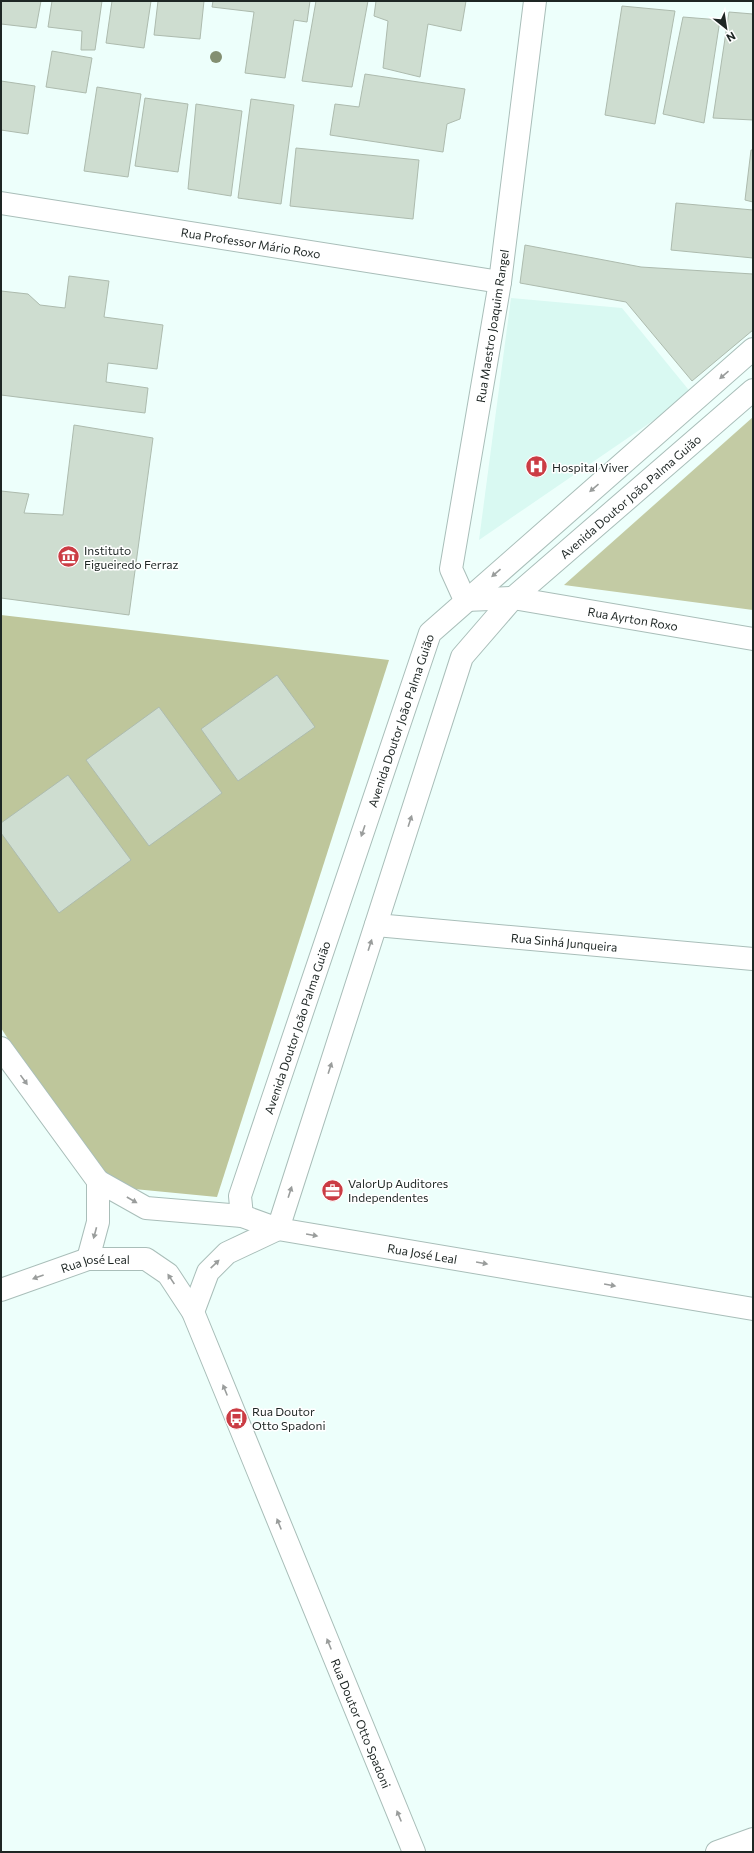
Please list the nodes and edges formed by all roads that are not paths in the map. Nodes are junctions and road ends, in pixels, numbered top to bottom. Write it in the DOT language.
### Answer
graph roads {
  1 [pos="535,1"];
  2 [pos="1,203"];
  3 [pos="500,282"];
  4 [pos="753,349"];
  5 [pos="753,390"];
  6 [pos="513,598"];
  7 [pos="465,600"];
  8 [pos="753,639"];
  9 [pos="376,925"];
  10 [pos="753,959"];
  11 [pos="1,1048"];
  12 [pos="98,1181"];
  13 [pos="242,1216"];
  14 [pos="278,1229"];
  15 [pos="88,1259"];
  16 [pos="1,1290"];
  17 [pos="753,1309"];
  18 [pos="193,1312"];
  19 [pos="753,1839"];
  20 [pos="414,1852"];
  21 [pos="717,1852"];
  1 -- 3 [label="street, Rua Maestro Joaquim Rangel"];
  2 -- 3 [label="street, Rua Professor Mário Roxo"];
  3 -- 7 [label="street, Rua Maestro Joaquim Rangel"];
  4 -- 7 [label="street, Avenida Doutor João Palma Guião, one-way"];
  5 -- 6 [label="street, Avenida Doutor João Palma Guião"];
  6 -- 7 [label="street"];
  6 -- 8 [label="street, Rua Ayrton Roxo"];
  9 -- 6 [label="street, Avenida Doutor João Palma Guião, one-way"];
  7 -- 13 [label="street, Avenida Doutor João Palma Guião, one-way"];
  9 -- 10 [label="street, Rua Sinhá Junqueira"];
  14 -- 9 [label="street, Avenida Doutor João Palma Guião, one-way"];
  11 -- 12 [label="street, one-way"];
  12 -- 13 [label="street, Rua José Leal, one-way"];
  12 -- 15 [label="street, one-way"];
  13 -- 14 [label="street, Rua José Leal"];
  14 -- 17 [label="street, Rua José Leal, one-way"];
  18 -- 14 [label="street, one-way"];
  15 -- 16 [label="street, Rua José Leal, one-way"];
  18 -- 15 [label="street, Rua José Leal, one-way"];
  20 -- 18 [label="street, Rua Doutor Otto Spadoni, one-way"];
  19 -- 21 [label="street"];
}
